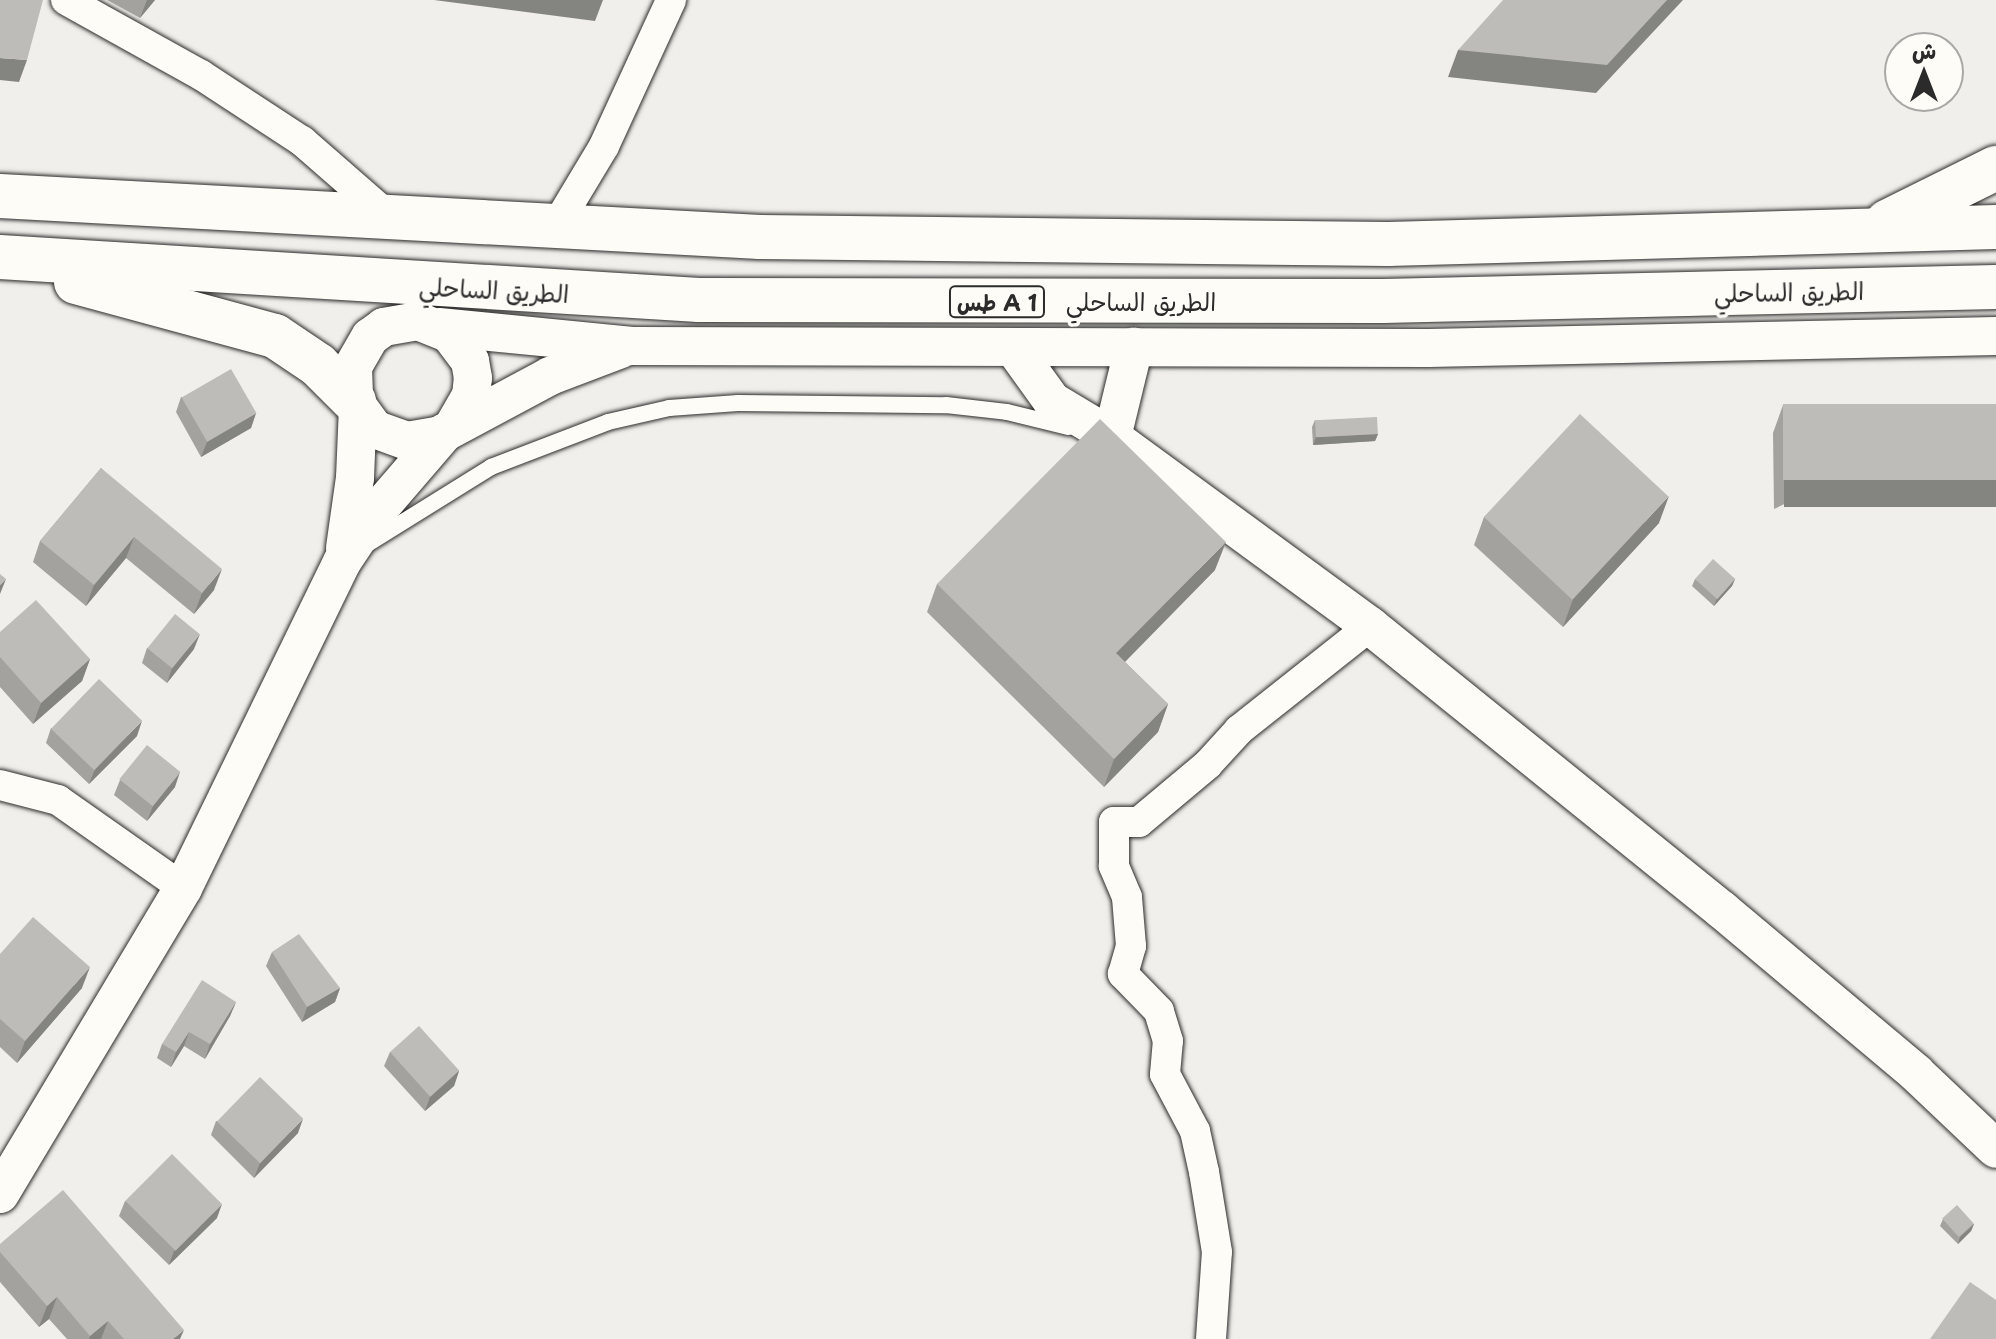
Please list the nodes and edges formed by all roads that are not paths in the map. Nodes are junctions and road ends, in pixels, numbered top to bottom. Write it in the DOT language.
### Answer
graph roads {
  1 [pos="66,0"];
  2 [pos="671,0"];
  3 [pos="1996,168"];
  4 [pos="0,196"];
  5 [pos="389,217"];
  6 [pos="556,226"];
  7 [pos="1996,227"];
  8 [pos="1874,228"];
  9 [pos="0,260"];
  10 [pos="1996,287"];
  11 [pos="439,327"];
  12 [pos="1996,336"];
  13 [pos="632,346"];
  14 [pos="1013,347"];
  15 [pos="1134,347"];
  16 [pos="356,404"];
  17 [pos="450,428"];
  18 [pos="1112,437"];
  19 [pos="342,562"];
  20 [pos="1370,626"];
  21 [pos="0,785"];
  22 [pos="183,888"];
  23 [pos="1996,1149"];
  24 [pos="0,1194"];
  25 [pos="1211,1339"];
  1 -- 5 [label="street"];
  2 -- 6 [label="street"];
  3 -- 8 [label="highway"];
  4 -- 5 [label="highway"];
  5 -- 6 [label="highway"];
  6 -- 8 [label="highway"];
  7 -- 8 [label="highway"];
  9 -- 10 [label="highway, الطريق الساحلي / طس A 1"];
  9 -- 16 [label="highway"];
  11 -- 13 [label="street"];
  11 -- 16 [label="street"];
  11 -- 17 [label="street"];
  12 -- 15 [label="street"];
  13 -- 14 [label="street"];
  13 -- 17 [label="street"];
  14 -- 15 [label="street"];
  14 -- 18 [label="street"];
  15 -- 18 [label="street"];
  16 -- 17 [label="street"];
  16 -- 19 [label="street"];
  17 -- 19 [label="street"];
  18 -- 19 [label="lane"];
  18 -- 20 [label="street"];
  19 -- 22 [label="street"];
  20 -- 23 [label="street"];
  20 -- 25 [label="street"];
  21 -- 22 [label="street"];
  22 -- 24 [label="street"];
}
